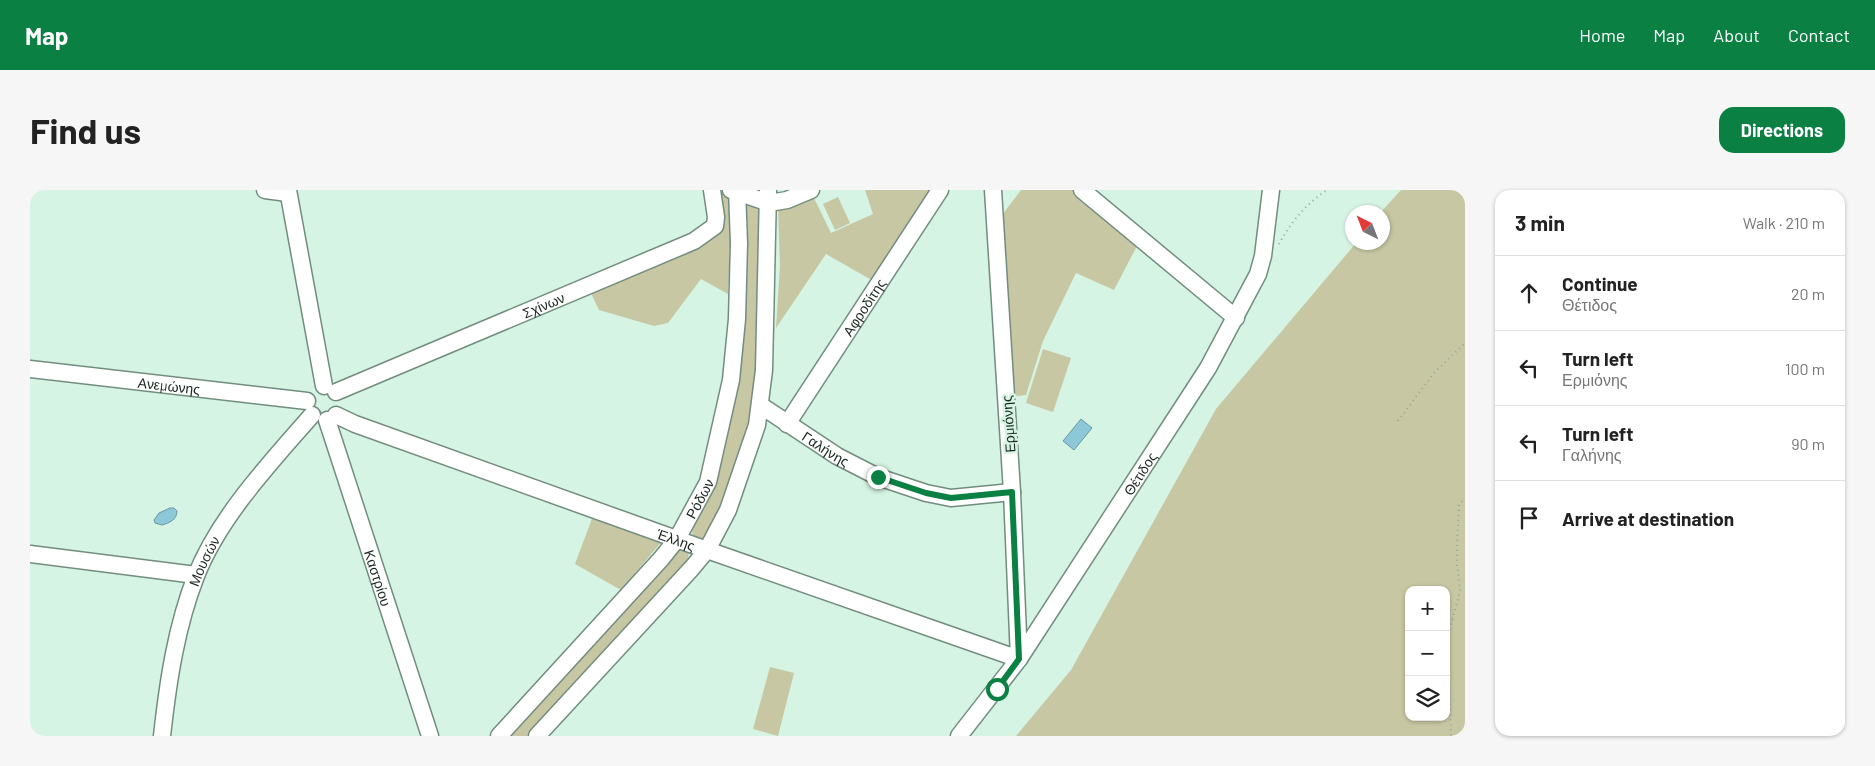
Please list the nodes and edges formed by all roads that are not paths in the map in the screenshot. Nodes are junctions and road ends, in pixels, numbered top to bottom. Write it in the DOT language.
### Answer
graph roads {
  1 [pos="265,190"];
  2 [pos="712,190"];
  3 [pos="735,190"];
  4 [pos="811,190"];
  5 [pos="940,190"];
  6 [pos="993,190"];
  7 [pos="1082,190"];
  8 [pos="1271,190"];
  9 [pos="288,191"];
  10 [pos="768,197"];
  11 [pos="1236,318"];
  12 [pos="30,369"];
  13 [pos="330,389"];
  14 [pos="760,405"];
  15 [pos="320,412"];
  16 [pos="787,424"];
  17 [pos="1012,492"];
  18 [pos="677,539"];
  19 [pos="707,550"];
  20 [pos="30,554"];
  21 [pos="196,575"];
  22 [pos="1019,659"];
  23 [pos="162,736"];
  24 [pos="430,736"];
  25 [pos="499,736"];
  26 [pos="537,736"];
  27 [pos="959,736"];
  1 -- 9 [label="street"];
  2 -- 13 [label="street, Σχίνων"];
  3 -- 10 [label="street"];
  3 -- 18 [label="street, Ρόδων"];
  4 -- 10 [label="street"];
  5 -- 16 [label="street, Αφροδίτης"];
  6 -- 17 [label="street, Ερμιόνης"];
  7 -- 11 [label="street"];
  8 -- 11 [label="street, Θέτιδος"];
  9 -- 13 [label="street"];
  10 -- 14 [label="street"];
  11 -- 22 [label="street, Θέτιδος"];
  12 -- 15 [label="street, Ανεμώνης"];
  13 -- 15 [label="street, Καστρίου"];
  13 -- 15 [label="street, Μουσών"];
  14 -- 16 [label="street, Γαλήνης"];
  14 -- 19 [label="street"];
  15 -- 18 [label="street, Έλλης"];
  15 -- 21 [label="street, Μουσών"];
  15 -- 24 [label="street, Καστρίου"];
  16 -- 17 [label="street, Γαλήνης"];
  17 -- 22 [label="street, Ερμιόνης"];
  18 -- 19 [label="street, Έλλης"];
  18 -- 25 [label="street, Ρόδων"];
  19 -- 22 [label="street, Έλλης"];
  19 -- 26 [label="street"];
  20 -- 21 [label="street"];
  21 -- 23 [label="street, Μουσών"];
  22 -- 27 [label="street, Θέτιδος"];
}
